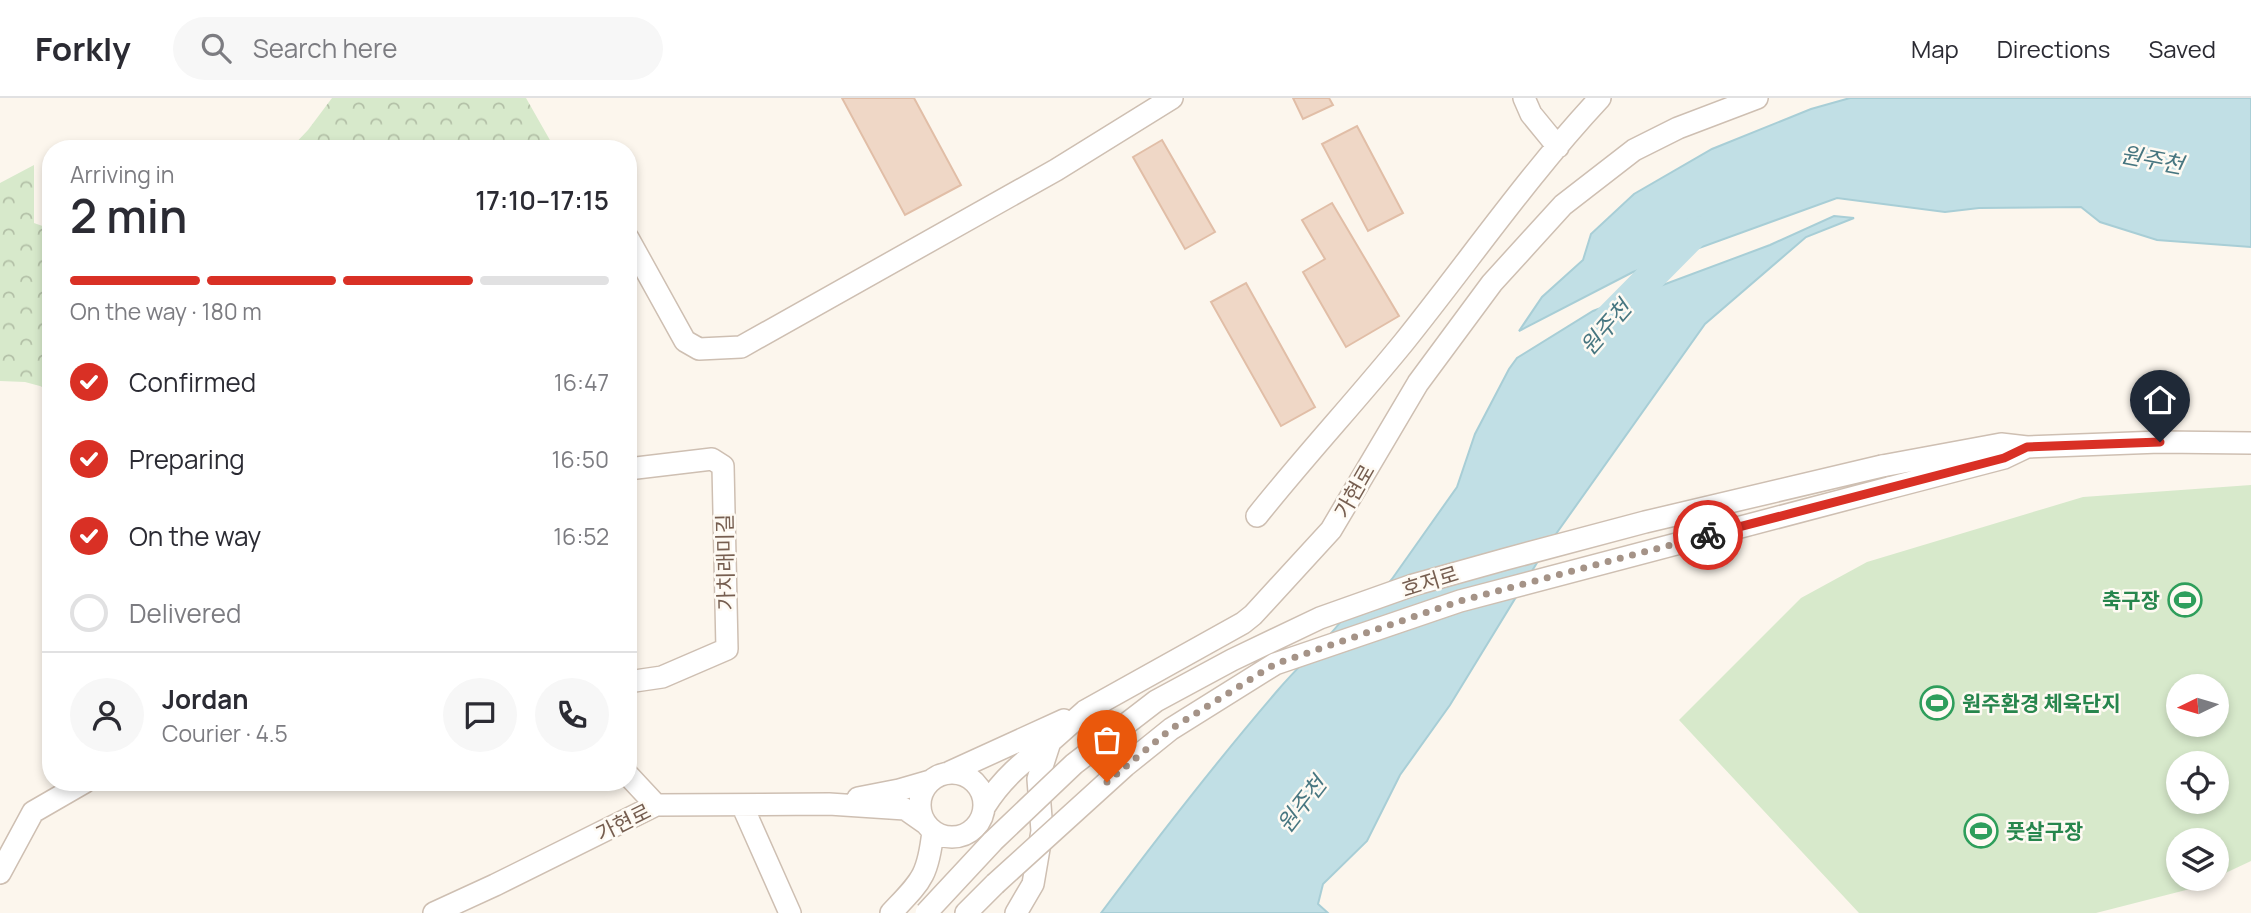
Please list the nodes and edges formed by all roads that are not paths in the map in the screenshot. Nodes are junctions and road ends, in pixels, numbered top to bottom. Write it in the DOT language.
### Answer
graph roads {
  1 [pos="1172,98"];
  2 [pos="1524,98"];
  3 [pos="1600,98"];
  4 [pos="1757,98"];
  5 [pos="1558,147"];
  6 [pos="637,254"];
  7 [pos="2251,443"];
  8 [pos="2027,447"];
  9 [pos="637,468"];
  10 [pos="1257,516"];
  11 [pos="637,681"];
  12 [pos="1086,711"];
  13 [pos="1050,743"];
  14 [pos="950,772"];
  15 [pos="930,781"];
  16 [pos="637,785"];
  17 [pos="69,791"];
  18 [pos="741,804"];
  19 [pos="829,804"];
  20 [pos="656,805"];
  21 [pos="985,806"];
  22 [pos="929,827"];
  23 [pos="0,873"];
  24 [pos="434,913"];
  25 [pos="790,913"];
  26 [pos="891,913"];
  27 [pos="926,913"];
  28 [pos="966,913"];
  29 [pos="1016,913"];
  1 -- 6 [label="street"];
  2 -- 5 [label="street"];
  3 -- 5 [label="street"];
  4 -- 12 [label="street, 가현로"];
  5 -- 10 [label="street"];
  7 -- 8 [label="street, 호저로"];
  8 -- 27 [label="street, 호저로, bridge"];
  8 -- 28 [label="street, 호저로, bridge"];
  9 -- 11 [label="street, 가치래미길"];
  12 -- 13 [label="street, 가현로"];
  12 -- 14 [label="street"];
  13 -- 21 [label="street"];
  13 -- 29 [label="street, 가현로"];
  14 -- 15 [label="street"];
  14 -- 21 [label="street"];
  15 -- 19 [label="street"];
  15 -- 22 [label="street"];
  16 -- 20 [label="street"];
  17 -- 23 [label="street"];
  18 -- 19 [label="street, 가현로"];
  18 -- 20 [label="street, 가현로"];
  18 -- 25 [label="street"];
  19 -- 22 [label="street"];
  20 -- 24 [label="street, 가현로"];
  21 -- 22 [label="street"];
  22 -- 26 [label="street"];
}
